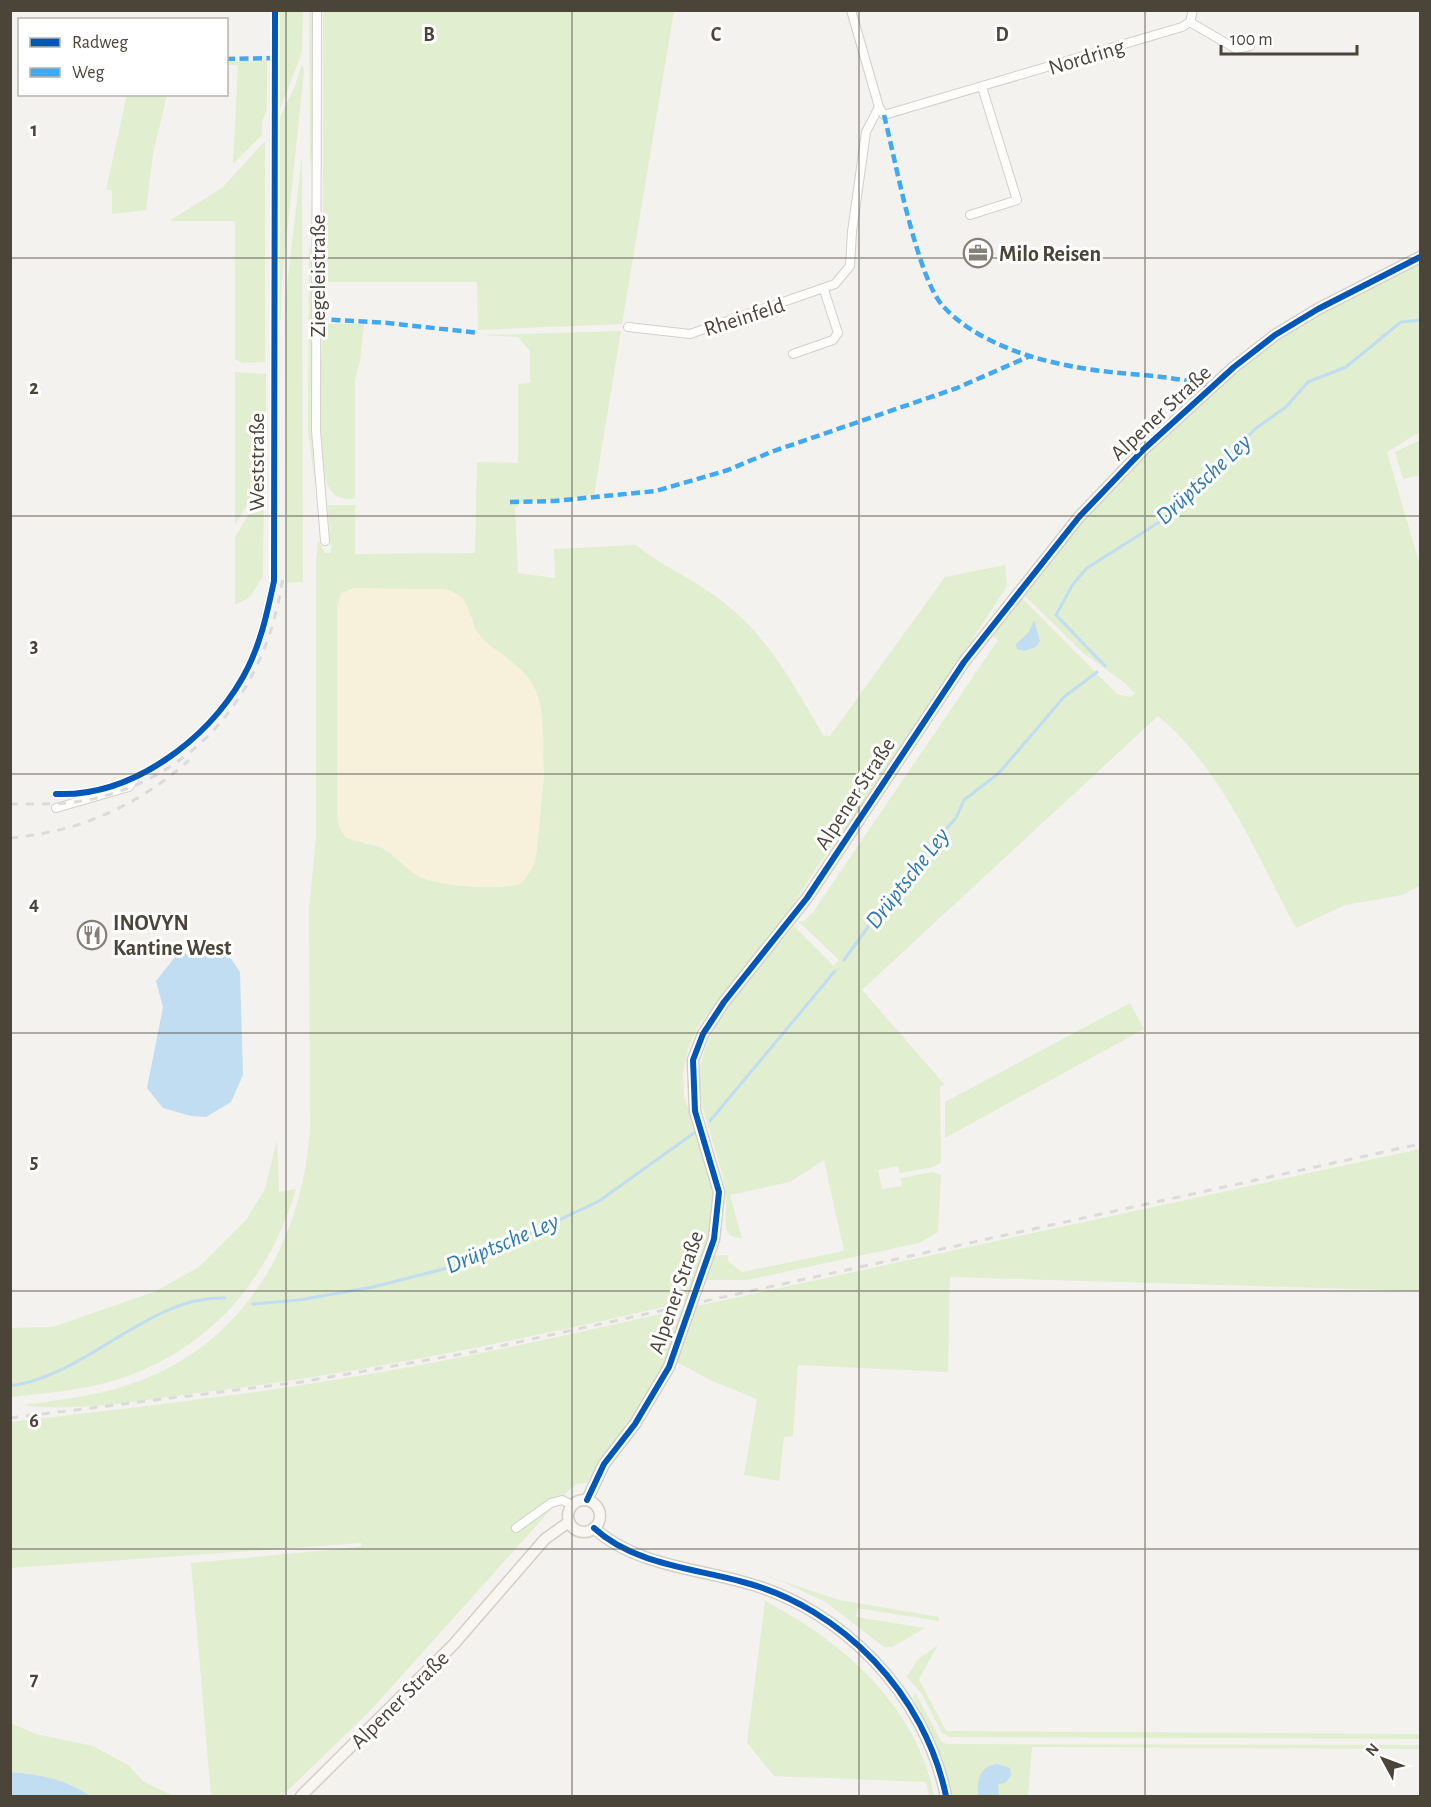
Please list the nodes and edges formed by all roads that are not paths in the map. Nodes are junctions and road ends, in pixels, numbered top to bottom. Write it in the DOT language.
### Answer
graph roads {
  1 [pos="275,10"];
  2 [pos="317,10"];
  3 [pos="851,10"];
  4 [pos="1193,10"];
  5 [pos="1190,22"];
  6 [pos="1250,46"];
  7 [pos="982,87"];
  8 [pos="879,107"];
  9 [pos="970,215"];
  10 [pos="1420,257"];
  11 [pos="824,290"];
  12 [pos="628,327"];
  13 [pos="793,354"];
  14 [pos="325,541"];
  15 [pos="136,777"];
  16 [pos="56,794"];
  17 [pos="56,808"];
  18 [pos="587,1500"];
  19 [pos="572,1505"];
  20 [pos="569,1522"];
  21 [pos="516,1528"];
  22 [pos="594,1528"];
  23 [pos="301,1797"];
  24 [pos="946,1797"];
  1 -- 15 [label="street, Weststraße"];
  2 -- 14 [label="street, Ziegeleistraße"];
  3 -- 8 [label="street"];
  4 -- 5 [label="street"];
  5 -- 6 [label="street"];
  5 -- 7 [label="street, Nordring"];
  7 -- 8 [label="street, Nordring"];
  7 -- 9 [label="street"];
  8 -- 11 [label="street, Rheinfeld"];
  10 -- 18 [label="street, Alpener Straße"];
  11 -- 12 [label="street, Rheinfeld"];
  11 -- 13 [label="street"];
  15 -- 16 [label="street, Weststraße"];
  15 -- 17 [label="street, Weststraße"];
  18 -- 19 [label="street"];
  18 -- 22 [label="street"];
  19 -- 20 [label="street"];
  19 -- 21 [label="street"];
  20 -- 22 [label="street"];
  20 -- 23 [label="street, Alpener Straße"];
  22 -- 24 [label="street"];
}
